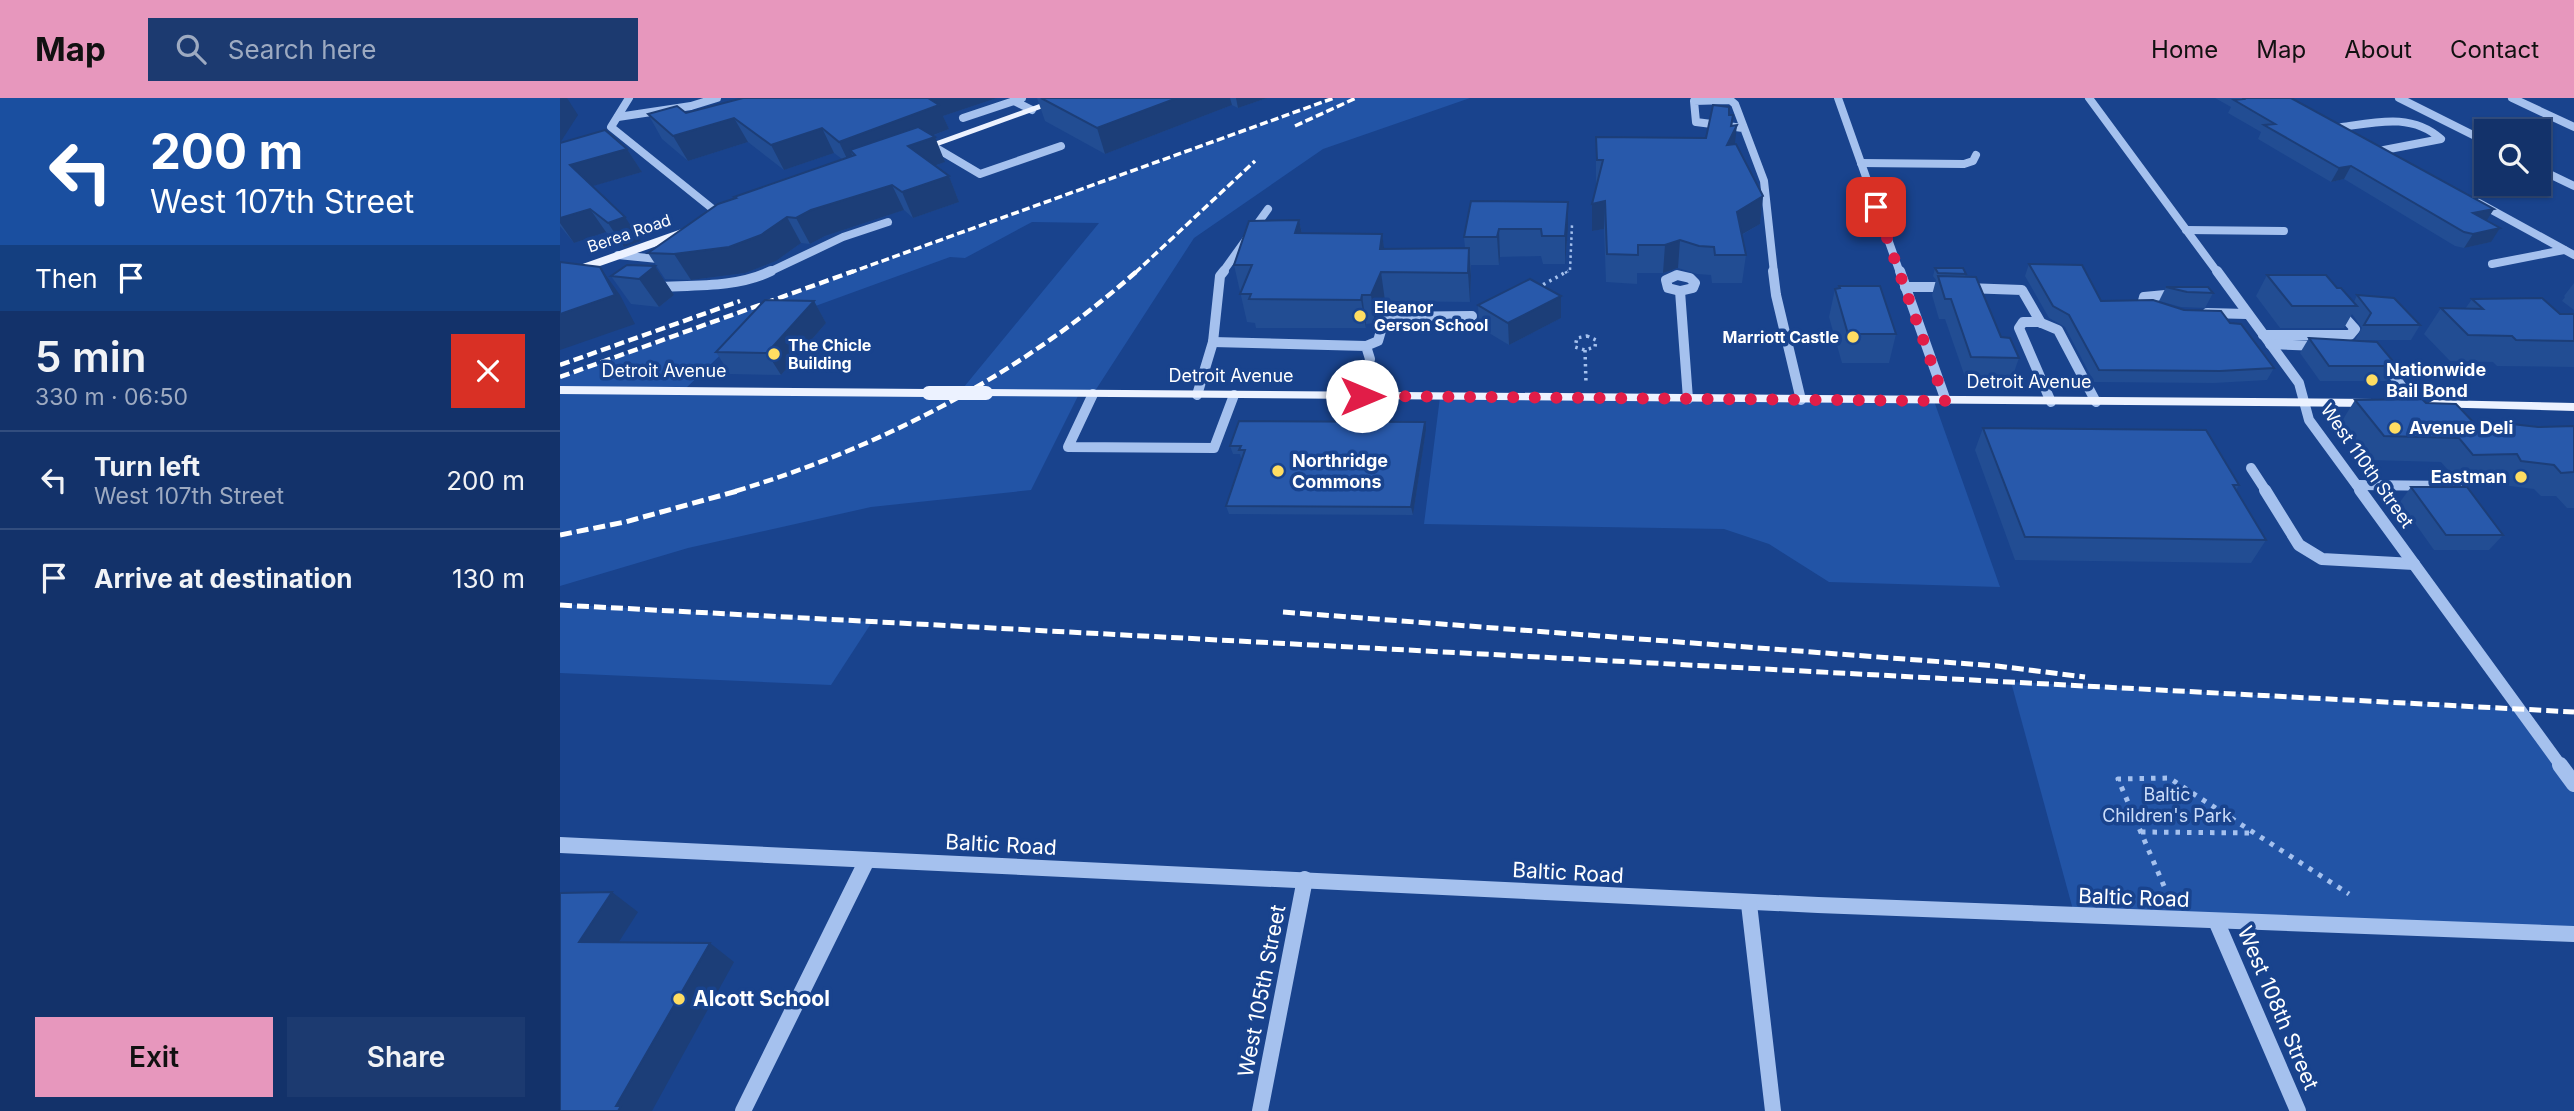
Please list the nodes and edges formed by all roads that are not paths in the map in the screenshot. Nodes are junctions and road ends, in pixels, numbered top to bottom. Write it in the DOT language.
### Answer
graph roads {
  1 [pos="629,98"];
  2 [pos="718,98"];
  3 [pos="1022,98"];
  4 [pos="1066,98"];
  5 [pos="1838,98"];
  6 [pos="2089,98"];
  7 [pos="2399,98"];
  8 [pos="2512,98"];
  9 [pos="1014,101"];
  10 [pos="1032,110"];
  11 [pos="618,117"];
  12 [pos="963,118"];
  13 [pos="2332,121"];
  14 [pos="2342,127"];
  15 [pos="2574,127"];
  16 [pos="1744,128"];
  17 [pos="2353,133"];
  18 [pos="2474,136"];
  19 [pos="2374,144"];
  20 [pos="931,145"];
  21 [pos="1061,146"];
  22 [pos="2384,150"];
  23 [pos="1976,155"];
  24 [pos="901,156"];
  25 [pos="2396,157"];
  26 [pos="1861,163"];
  27 [pos="2551,175"];
  28 [pos="2574,186"];
  29 [pos="2468,197"];
  30 [pos="1268,209"];
  31 [pos="736,214"];
  32 [pos="713,222"];
  33 [pos="888,222"];
  34 [pos="2186,230"];
  35 [pos="2284,231"];
  36 [pos="2564,250"];
  37 [pos="618,255"];
  38 [pos="2574,255"];
  39 [pos="682,262"];
  40 [pos="2492,264"];
  41 [pos="563,275"];
  42 [pos="583,277"];
  43 [pos="651,286"];
  44 [pos="1905,287"];
  45 [pos="1680,291"];
  46 [pos="2192,294"];
  47 [pos="2219,294"];
  48 [pos="2233,294"];
  49 [pos="2330,299"];
  50 [pos="2169,313"];
  51 [pos="2194,313"];
  52 [pos="2247,314"];
  53 [pos="1472,316"];
  54 [pos="2041,323"];
  55 [pos="2263,335"];
  56 [pos="1213,342"];
  57 [pos="2270,344"];
  58 [pos="1366,346"];
  59 [pos="2352,347"];
  60 [pos="2373,350"];
  61 [pos="560,390"];
  62 [pos="1093,394"];
  63 [pos="1197,395"];
  64 [pos="1234,395"];
  65 [pos="1362,396"];
  66 [pos="1688,399"];
  67 [pos="1801,400"];
  68 [pos="1945,401"];
  69 [pos="2051,402"];
  70 [pos="2096,402"];
  71 [pos="2303,402"];
  72 [pos="2414,404"];
  73 [pos="2574,407"];
  74 [pos="2251,467"];
  75 [pos="2357,485"];
  76 [pos="2457,486"];
  77 [pos="2414,564"];
  78 [pos="2574,784"];
  79 [pos="560,845"];
  80 [pos="867,860"];
  81 [pos="1304,879"];
  82 [pos="1749,904"];
  83 [pos="2217,923"];
  84 [pos="2574,934"];
  85 [pos="743,1111"];
  86 [pos="1260,1111"];
  87 [pos="1773,1111"];
  88 [pos="2298,1111"];
  1 -- 11 [label="street"];
  2 -- 11 [label="street"];
  3 -- 9 [label="street"];
  4 -- 10 [label="main road"];
  5 -- 26 [label="street"];
  6 -- 34 [label="street, West 110th Street"];
  7 -- 18 [label="street"];
  8 -- 15 [label="street"];
  9 -- 10 [label="street"];
  9 -- 12 [label="street"];
  10 -- 20 [label="main road"];
  11 -- 32 [label="street"];
  13 -- 14 [label="street"];
  14 -- 17 [label="street"];
  14 -- 22 [label="street"];
  16 -- 16 [label="street"];
  16 -- 67 [label="street"];
  19 -- 22 [label="street"];
  20 -- 21 [label="street"];
  20 -- 24 [label="main road"];
  22 -- 25 [label="street"];
  23 -- 26 [label="street"];
  26 -- 44 [label="street"];
  27 -- 28 [label="street"];
  29 -- 36 [label="street"];
  30 -- 56 [label="street"];
  31 -- 32 [label="main road, Berea Road"];
  32 -- 37 [label="main road, Berea Road"];
  33 -- 43 [label="street"];
  34 -- 35 [label="street"];
  34 -- 48 [label="street, West 110th Street"];
  36 -- 38 [label="street"];
  36 -- 40 [label="street"];
  37 -- 39 [label="street"];
  37 -- 41 [label="main road, Berea Road"];
  41 -- 42 [label="street"];
  44 -- 54 [label="street"];
  44 -- 68 [label="street"];
  45 -- 66 [label="street"];
  46 -- 50 [label="street"];
  47 -- 48 [label="street"];
  48 -- 52 [label="street, West 110th Street"];
  49 -- 55 [label="street"];
  51 -- 52 [label="street"];
  52 -- 55 [label="street, West 110th Street"];
  53 -- 58 [label="street"];
  54 -- 69 [label="street"];
  54 -- 70 [label="street"];
  55 -- 57 [label="street, West 110th Street"];
  56 -- 58 [label="street"];
  56 -- 63 [label="street"];
  57 -- 59 [label="street"];
  57 -- 71 [label="street, West 110th Street"];
  58 -- 65 [label="street"];
  60 -- 72 [label="street"];
  61 -- 62 [label="main road, Detroit Avenue, bridge"];
  62 -- 63 [label="main road, Detroit Avenue"];
  62 -- 64 [label="street"];
  63 -- 64 [label="main road, Detroit Avenue"];
  64 -- 65 [label="main road, Detroit Avenue"];
  65 -- 66 [label="main road, Detroit Avenue"];
  66 -- 67 [label="main road, Detroit Avenue"];
  67 -- 68 [label="main road, Detroit Avenue"];
  68 -- 69 [label="main road, Detroit Avenue"];
  69 -- 70 [label="main road, Detroit Avenue"];
  70 -- 71 [label="main road, Detroit Avenue"];
  71 -- 72 [label="main road, Detroit Avenue"];
  71 -- 75 [label="street, West 110th Street"];
  72 -- 73 [label="main road, Detroit Avenue"];
  74 -- 77 [label="street"];
  75 -- 76 [label="street"];
  75 -- 77 [label="street, West 110th Street"];
  77 -- 78 [label="street, West 110th Street"];
  79 -- 80 [label="street, Baltic Road"];
  80 -- 81 [label="street, Baltic Road"];
  80 -- 85 [label="street"];
  81 -- 82 [label="street, Baltic Road"];
  81 -- 86 [label="street, West 105th Street"];
  82 -- 83 [label="street, Baltic Road"];
  82 -- 87 [label="street"];
  83 -- 84 [label="street, Baltic Road"];
  83 -- 88 [label="street, West 108th Street"];
}
